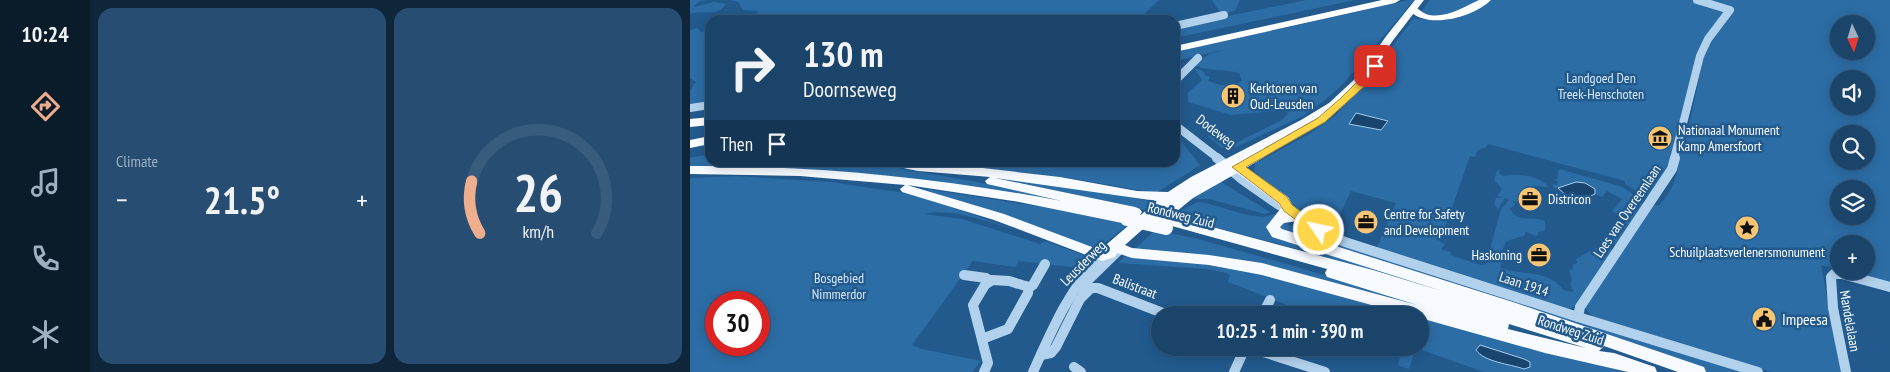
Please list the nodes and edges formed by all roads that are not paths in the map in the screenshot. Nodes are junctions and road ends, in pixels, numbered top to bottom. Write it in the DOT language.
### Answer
graph roads {
  1 [pos="1364,0"];
  2 [pos="1395,0"];
  3 [pos="1486,0"];
  4 [pos="1696,0"];
  5 [pos="1419,5"];
  6 [pos="1224,16"];
  7 [pos="1180,25"];
  8 [pos="1180,40"];
  9 [pos="1180,48"];
  10 [pos="1198,58"];
  11 [pos="1180,76"];
  12 [pos="705,106"];
  13 [pos="690,108"];
  14 [pos="705,122"];
  15 [pos="1180,122"];
  16 [pos="690,123"];
  17 [pos="1180,129"];
  18 [pos="705,150"];
  19 [pos="690,153"];
  20 [pos="1231,165"];
  21 [pos="920,167"];
  22 [pos="928,167"];
  23 [pos="690,170"];
  24 [pos="863,177"];
  25 [pos="1188,195"];
  26 [pos="1171,196"];
  27 [pos="1155,213"];
  28 [pos="1285,213"];
  29 [pos="1131,215"];
  30 [pos="1300,217"];
  31 [pos="1169,224"];
  32 [pos="1127,237"];
  33 [pos="1120,249"];
  34 [pos="1102,256"];
  35 [pos="1045,264"];
  36 [pos="964,275"];
  37 [pos="990,281"];
  38 [pos="1029,287"];
  39 [pos="1091,288"];
  40 [pos="1890,288"];
  41 [pos="1076,289"];
  42 [pos="1068,300"];
  43 [pos="1270,300"];
  44 [pos="1267,306"];
  45 [pos="1151,308"];
  46 [pos="1578,317"];
  47 [pos="982,339"];
  48 [pos="1041,355"];
  49 [pos="1241,356"];
  50 [pos="1276,356"];
  51 [pos="1621,363"];
  52 [pos="986,368"];
  53 [pos="1033,372"];
  54 [pos="1234,372"];
  55 [pos="1325,372"];
  56 [pos="1649,372"];
  57 [pos="1680,372"];
  58 [pos="1698,372"];
  59 [pos="1758,372"];
  60 [pos="1846,372"];
  1 -- 8 [label="highway"];
  2 -- 9 [label="highway"];
  3 -- 5 [label="highway"];
  4 -- 46 [label="street, Loes van Overeemlaan"];
  5 -- 20 [label="main road"];
  6 -- 7 [label="street"];
  10 -- 11 [label="street"];
  12 -- 13 [label="street"];
  14 -- 16 [label="highway"];
  15 -- 20 [label="street, Dodeweg"];
  17 -- 20 [label="street, Dodeweg"];
  18 -- 19 [label="highway"];
  20 -- 25 [label="main road, Leusderweg"];
  20 -- 26 [label="main road, Leusderweg"];
  20 -- 28 [label="main road"];
  21 -- 29 [label="main road, Rondweg Zuid"];
  22 -- 26 [label="main road"];
  23 -- 24 [label="main road, Rondweg Zuid"];
  24 -- 29 [label="main road, Rondweg Zuid"];
  24 -- 34 [label="main road"];
  25 -- 27 [label="main road, Leusderweg"];
  25 -- 33 [label="main road, Leusderweg"];
  26 -- 27 [label="main road, Leusderweg"];
  27 -- 32 [label="main road, Leusderweg"];
  28 -- 30 [label="main road"];
  28 -- 58 [label="main road"];
  29 -- 31 [label="main road, Rondweg Zuid, bridge"];
  30 -- 46 [label="street, Laan 1914"];
  31 -- 51 [label="main road, Rondweg Zuid"];
  31 -- 57 [label="main road, Rondweg Zuid"];
  32 -- 33 [label="main road, Leusderweg"];
  32 -- 34 [label="main road, Leusderweg"];
  33 -- 34 [label="main road"];
  33 -- 41 [label="street, Leusderweg"];
  33 -- 51 [label="main road"];
  34 -- 41 [label="street, Leusderweg"];
  35 -- 38 [label="street"];
  36 -- 37 [label="street"];
  37 -- 38 [label="street"];
  37 -- 47 [label="street"];
  38 -- 47 [label="street"];
  39 -- 45 [label="street, Balistraat"];
  39 -- 48 [label="street, Leusderweg"];
  40 -- 60 [label="street, Mandelalaan"];
  41 -- 42 [label="street, Leusderweg"];
  42 -- 48 [label="street, Leusderweg"];
  43 -- 44 [label="street"];
  46 -- 59 [label="street, Laan 1914"];
  47 -- 52 [label="street"];
  48 -- 53 [label="street, Leusderweg"];
  49 -- 54 [label="street"];
  50 -- 55 [label="street"];
  51 -- 56 [label="main road, Rondweg Zuid"];
}
